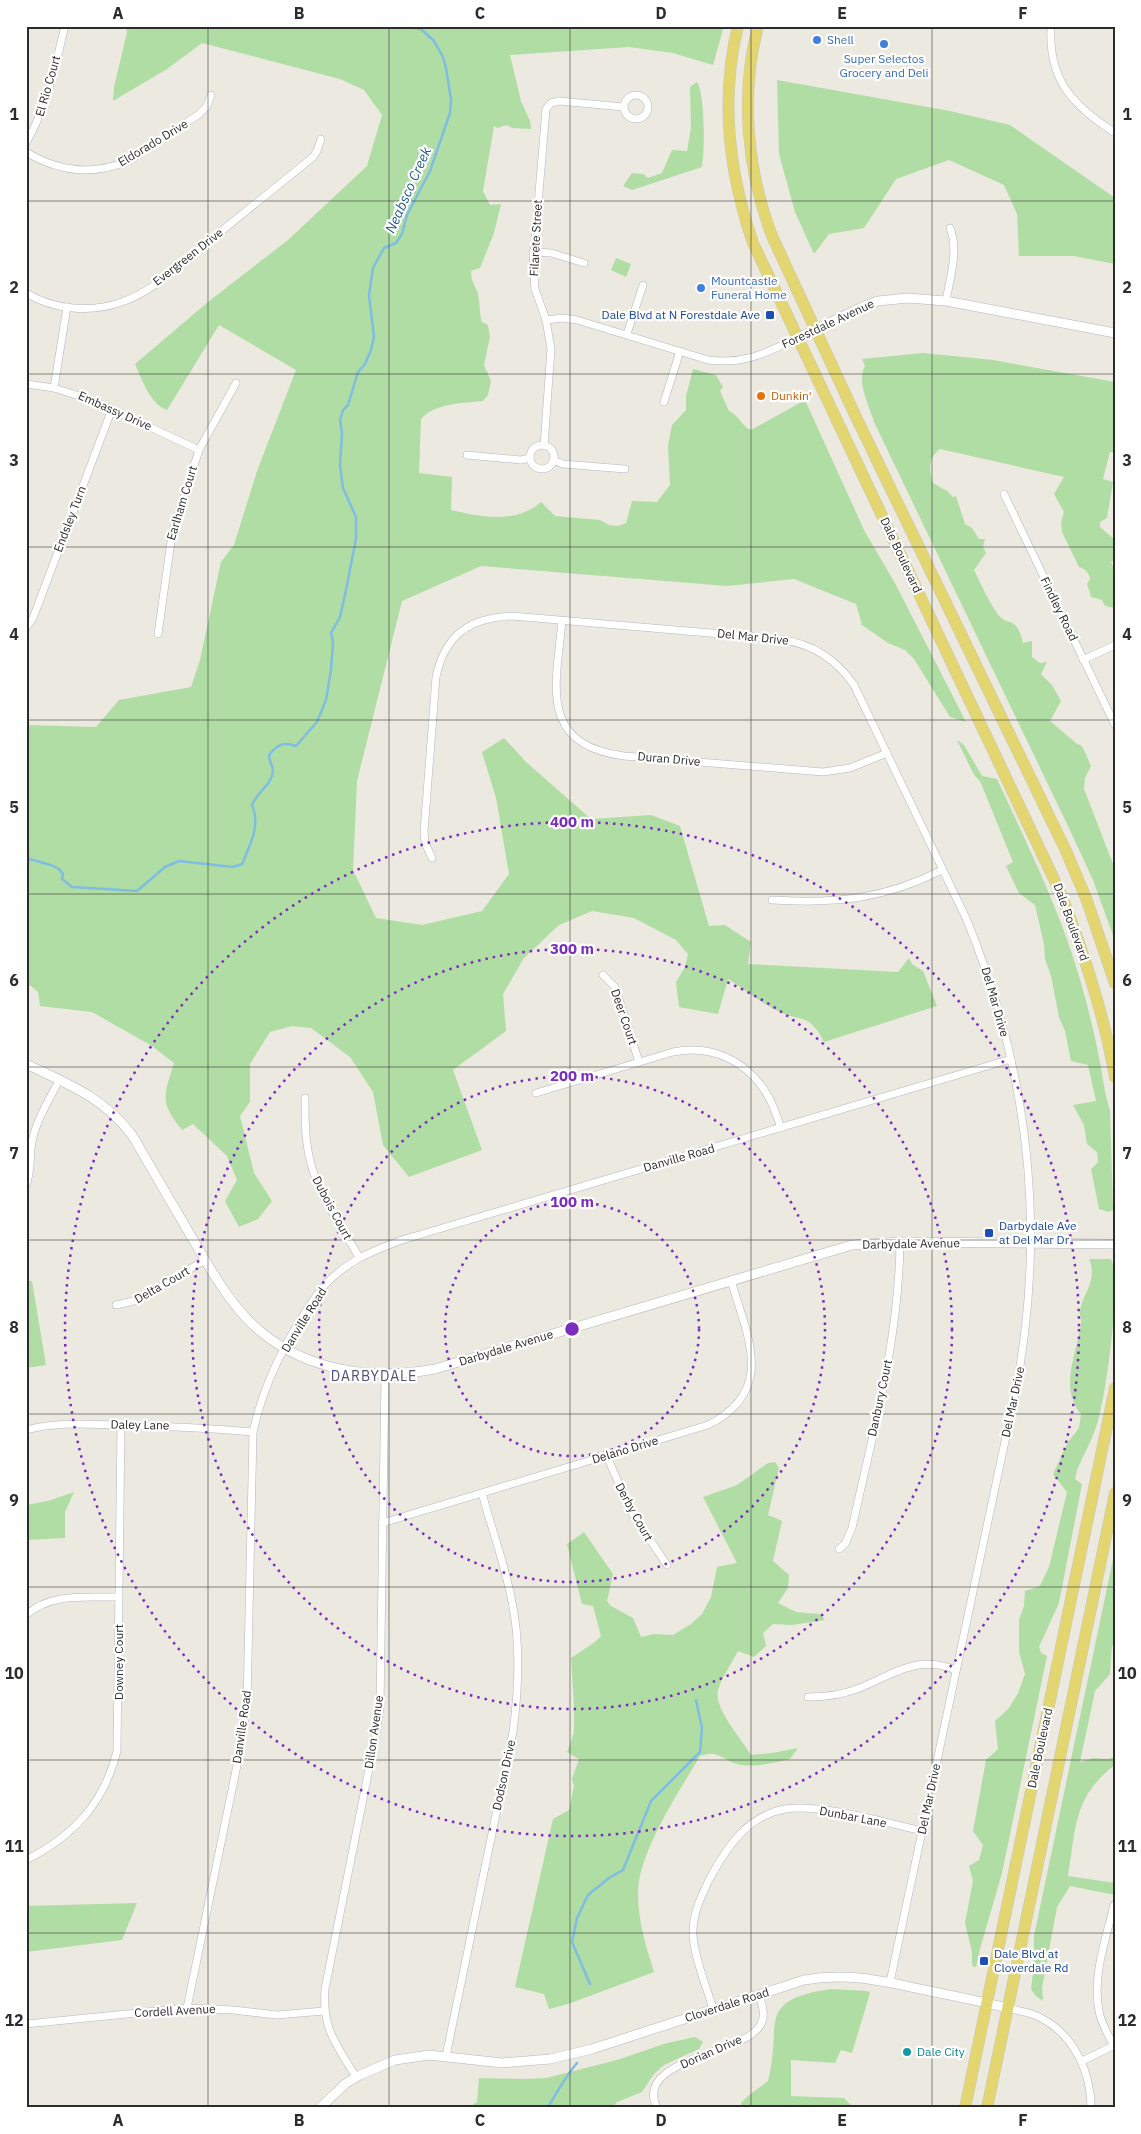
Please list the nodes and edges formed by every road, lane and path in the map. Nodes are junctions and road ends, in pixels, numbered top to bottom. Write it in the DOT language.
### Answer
graph roads {
  1 [pos="65,26"];
  2 [pos="738,26"];
  3 [pos="758,26"];
  4 [pos="1051,26"];
  5 [pos="211,95"];
  6 [pos="624,107"];
  7 [pos="1115,133"];
  8 [pos="321,139"];
  9 [pos="26,143"];
  10 [pos="26,152"];
  11 [pos="950,228"];
  12 [pos="534,252"];
  13 [pos="584,263"];
  14 [pos="643,285"];
  15 [pos="26,293"];
  16 [pos="946,301"];
  17 [pos="67,307"];
  18 [pos="546,320"];
  19 [pos="816,330"];
  20 [pos="1115,333"];
  21 [pos="627,334"];
  22 [pos="798,338"];
  23 [pos="680,351"];
  24 [pos="236,382"];
  25 [pos="26,384"];
  26 [pos="54,388"];
  27 [pos="664,402"];
  28 [pos="112,409"];
  29 [pos="544,446"];
  30 [pos="199,450"];
  31 [pos="467,455"];
  32 [pos="530,458"];
  33 [pos="553,460"];
  34 [pos="625,469"];
  35 [pos="1004,494"];
  36 [pos="562,621"];
  37 [pos="26,628"];
  38 [pos="158,634"];
  39 [pos="1115,645"];
  40 [pos="1083,660"];
  41 [pos="1115,725"];
  42 [pos="887,754"];
  43 [pos="432,858"];
  44 [pos="942,870"];
  45 [pos="772,900"];
  46 [pos="603,975"];
  47 [pos="1115,983"];
  48 [pos="1011,1059"];
  49 [pos="639,1062"];
  50 [pos="26,1064"];
  51 [pos="1115,1077"];
  52 [pos="59,1080"];
  53 [pos="536,1093"];
  54 [pos="305,1098"];
  55 [pos="781,1128"];
  56 [pos="26,1185"];
  57 [pos="900,1242"];
  58 [pos="1032,1244"];
  59 [pos="1115,1244"];
  60 [pos="359,1257"];
  61 [pos="205,1260"];
  62 [pos="731,1280"];
  63 [pos="116,1305"];
  64 [pos="285,1348"];
  65 [pos="385,1375"];
  66 [pos="1115,1388"];
  67 [pos="120,1425"];
  68 [pos="26,1430"];
  69 [pos="253,1432"];
  70 [pos="606,1456"];
  71 [pos="482,1493"];
  72 [pos="1115,1493"];
  73 [pos="382,1523"];
  74 [pos="839,1549"];
  75 [pos="667,1565"];
  76 [pos="119,1597"];
  77 [pos="26,1615"];
  78 [pos="956,1670"];
  79 [pos="808,1697"];
  80 [pos="923,1831"];
  81 [pos="26,1860"];
  82 [pos="1114,1905"];
  83 [pos="890,1982"];
  84 [pos="759,1994"];
  85 [pos="987,2003"];
  86 [pos="187,2008"];
  87 [pos="713,2008"];
  88 [pos="1007,2008"];
  89 [pos="324,2011"];
  90 [pos="26,2024"];
  91 [pos="1114,2046"];
  92 [pos="446,2056"];
  93 [pos="1082,2061"];
  94 [pos="356,2077"];
  95 [pos="320,2108"];
  96 [pos="657,2108"];
  97 [pos="965,2108"];
  98 [pos="986,2108"];
  99 [pos="1091,2108"];
  1 -- 9 [label="street, El Rio Court"];
  2 -- 22 [label="main road, Dale Boulevard"];
  3 -- 19 [label="main road, Dale Boulevard"];
  4 -- 7 [label="street"];
  5 -- 10 [label="street, Eldorado Drive"];
  6 -- 12 [label="street, Filarete Street"];
  8 -- 17 [label="street, Evergreen Drive"];
  11 -- 16 [label="street"];
  12 -- 13 [label="street"];
  12 -- 18 [label="street, Filarete Street"];
  14 -- 21 [label="street"];
  15 -- 17 [label="street, Evergreen Drive"];
  16 -- 19 [label="street, Forestdale Avenue"];
  16 -- 20 [label="street, Forestdale Avenue"];
  17 -- 26 [label="street"];
  18 -- 21 [label="street, Forestdale Avenue"];
  18 -- 29 [label="street, Filarete Street"];
  19 -- 22 [label="street, Forestdale Avenue"];
  19 -- 47 [label="main road, Dale Boulevard"];
  21 -- 23 [label="street, Forestdale Avenue"];
  22 -- 23 [label="street, Forestdale Avenue"];
  22 -- 51 [label="main road, Dale Boulevard"];
  23 -- 27 [label="street"];
  24 -- 30 [label="street, Earlham Court"];
  25 -- 26 [label="street, Embassy Drive"];
  26 -- 28 [label="street, Embassy Drive"];
  28 -- 30 [label="street, Embassy Drive"];
  28 -- 37 [label="street, Endsley Turn"];
  29 -- 32 [label="street"];
  29 -- 33 [label="street"];
  30 -- 38 [label="street, Earlham Court"];
  31 -- 32 [label="street"];
  32 -- 33 [label="street"];
  33 -- 34 [label="street"];
  35 -- 40 [label="street, Findley Road"];
  36 -- 42 [label="street, Del Mar Drive"];
  36 -- 42 [label="street, Duran Drive"];
  36 -- 43 [label="street, Del Mar Drive"];
  39 -- 40 [label="street"];
  40 -- 41 [label="street, Findley Road"];
  42 -- 44 [label="street, Del Mar Drive"];
  44 -- 45 [label="street"];
  44 -- 48 [label="street, Del Mar Drive"];
  46 -- 49 [label="street, Deer Court"];
  48 -- 55 [label="street, Danville Road"];
  48 -- 58 [label="street, Del Mar Drive"];
  49 -- 53 [label="street"];
  49 -- 55 [label="street"];
  50 -- 52 [label="street, Darbydale Avenue"];
  52 -- 56 [label="street"];
  52 -- 61 [label="street, Darbydale Avenue"];
  54 -- 60 [label="street, Dubois Court"];
  55 -- 60 [label="street, Danville Road"];
  57 -- 58 [label="street, Darbydale Avenue"];
  57 -- 62 [label="street, Darbydale Avenue"];
  57 -- 74 [label="street, Danbury Court"];
  58 -- 59 [label="street, Darbydale Avenue"];
  58 -- 78 [label="street, Del Mar Drive"];
  60 -- 64 [label="street, Danville Road"];
  61 -- 63 [label="street, Delta Court"];
  61 -- 64 [label="street, Darbydale Avenue"];
  62 -- 65 [label="street, Darbydale Avenue"];
  62 -- 70 [label="street, Delano Drive"];
  64 -- 65 [label="street, Darbydale Avenue"];
  64 -- 69 [label="street, Danville Road"];
  65 -- 73 [label="street, Dillon Avenue"];
  66 -- 85 [label="main road, Dale Boulevard"];
  67 -- 68 [label="street, Daley Lane"];
  67 -- 69 [label="street, Daley Lane"];
  67 -- 76 [label="street, Downey Court"];
  69 -- 86 [label="street, Danville Road"];
  70 -- 71 [label="street, Delano Drive"];
  70 -- 75 [label="street, Derby Court"];
  71 -- 73 [label="street, Delano Drive"];
  71 -- 92 [label="street, Dodson Drive"];
  72 -- 88 [label="main road, Dale Boulevard"];
  73 -- 89 [label="street, Dillon Avenue"];
  76 -- 77 [label="street"];
  76 -- 81 [label="street, Downey Court"];
  78 -- 79 [label="street"];
  78 -- 80 [label="street, Del Mar Drive"];
  80 -- 83 [label="street, Del Mar Drive"];
  80 -- 87 [label="street, Dunbar Lane"];
  82 -- 91 [label="street"];
  83 -- 84 [label="street, Cloverdale Road"];
  83 -- 85 [label="street, Cloverdale Road"];
  84 -- 87 [label="street, Cloverdale Road"];
  84 -- 96 [label="street, Dorian Drive"];
  85 -- 88 [label="street, Cloverdale Road"];
  85 -- 97 [label="main road, Dale Boulevard"];
  86 -- 89 [label="street, Cordell Avenue"];
  86 -- 90 [label="street, Cordell Avenue"];
  87 -- 92 [label="street, Cloverdale Road"];
  88 -- 93 [label="street, Cloverdale Road"];
  88 -- 98 [label="main road, Dale Boulevard"];
  89 -- 94 [label="street, Dillon Avenue"];
  91 -- 93 [label="street"];
  92 -- 94 [label="street, Cloverdale Road"];
  93 -- 99 [label="street, Cloverdale Road"];
  94 -- 95 [label="street, Cloverdale Road"];
}
